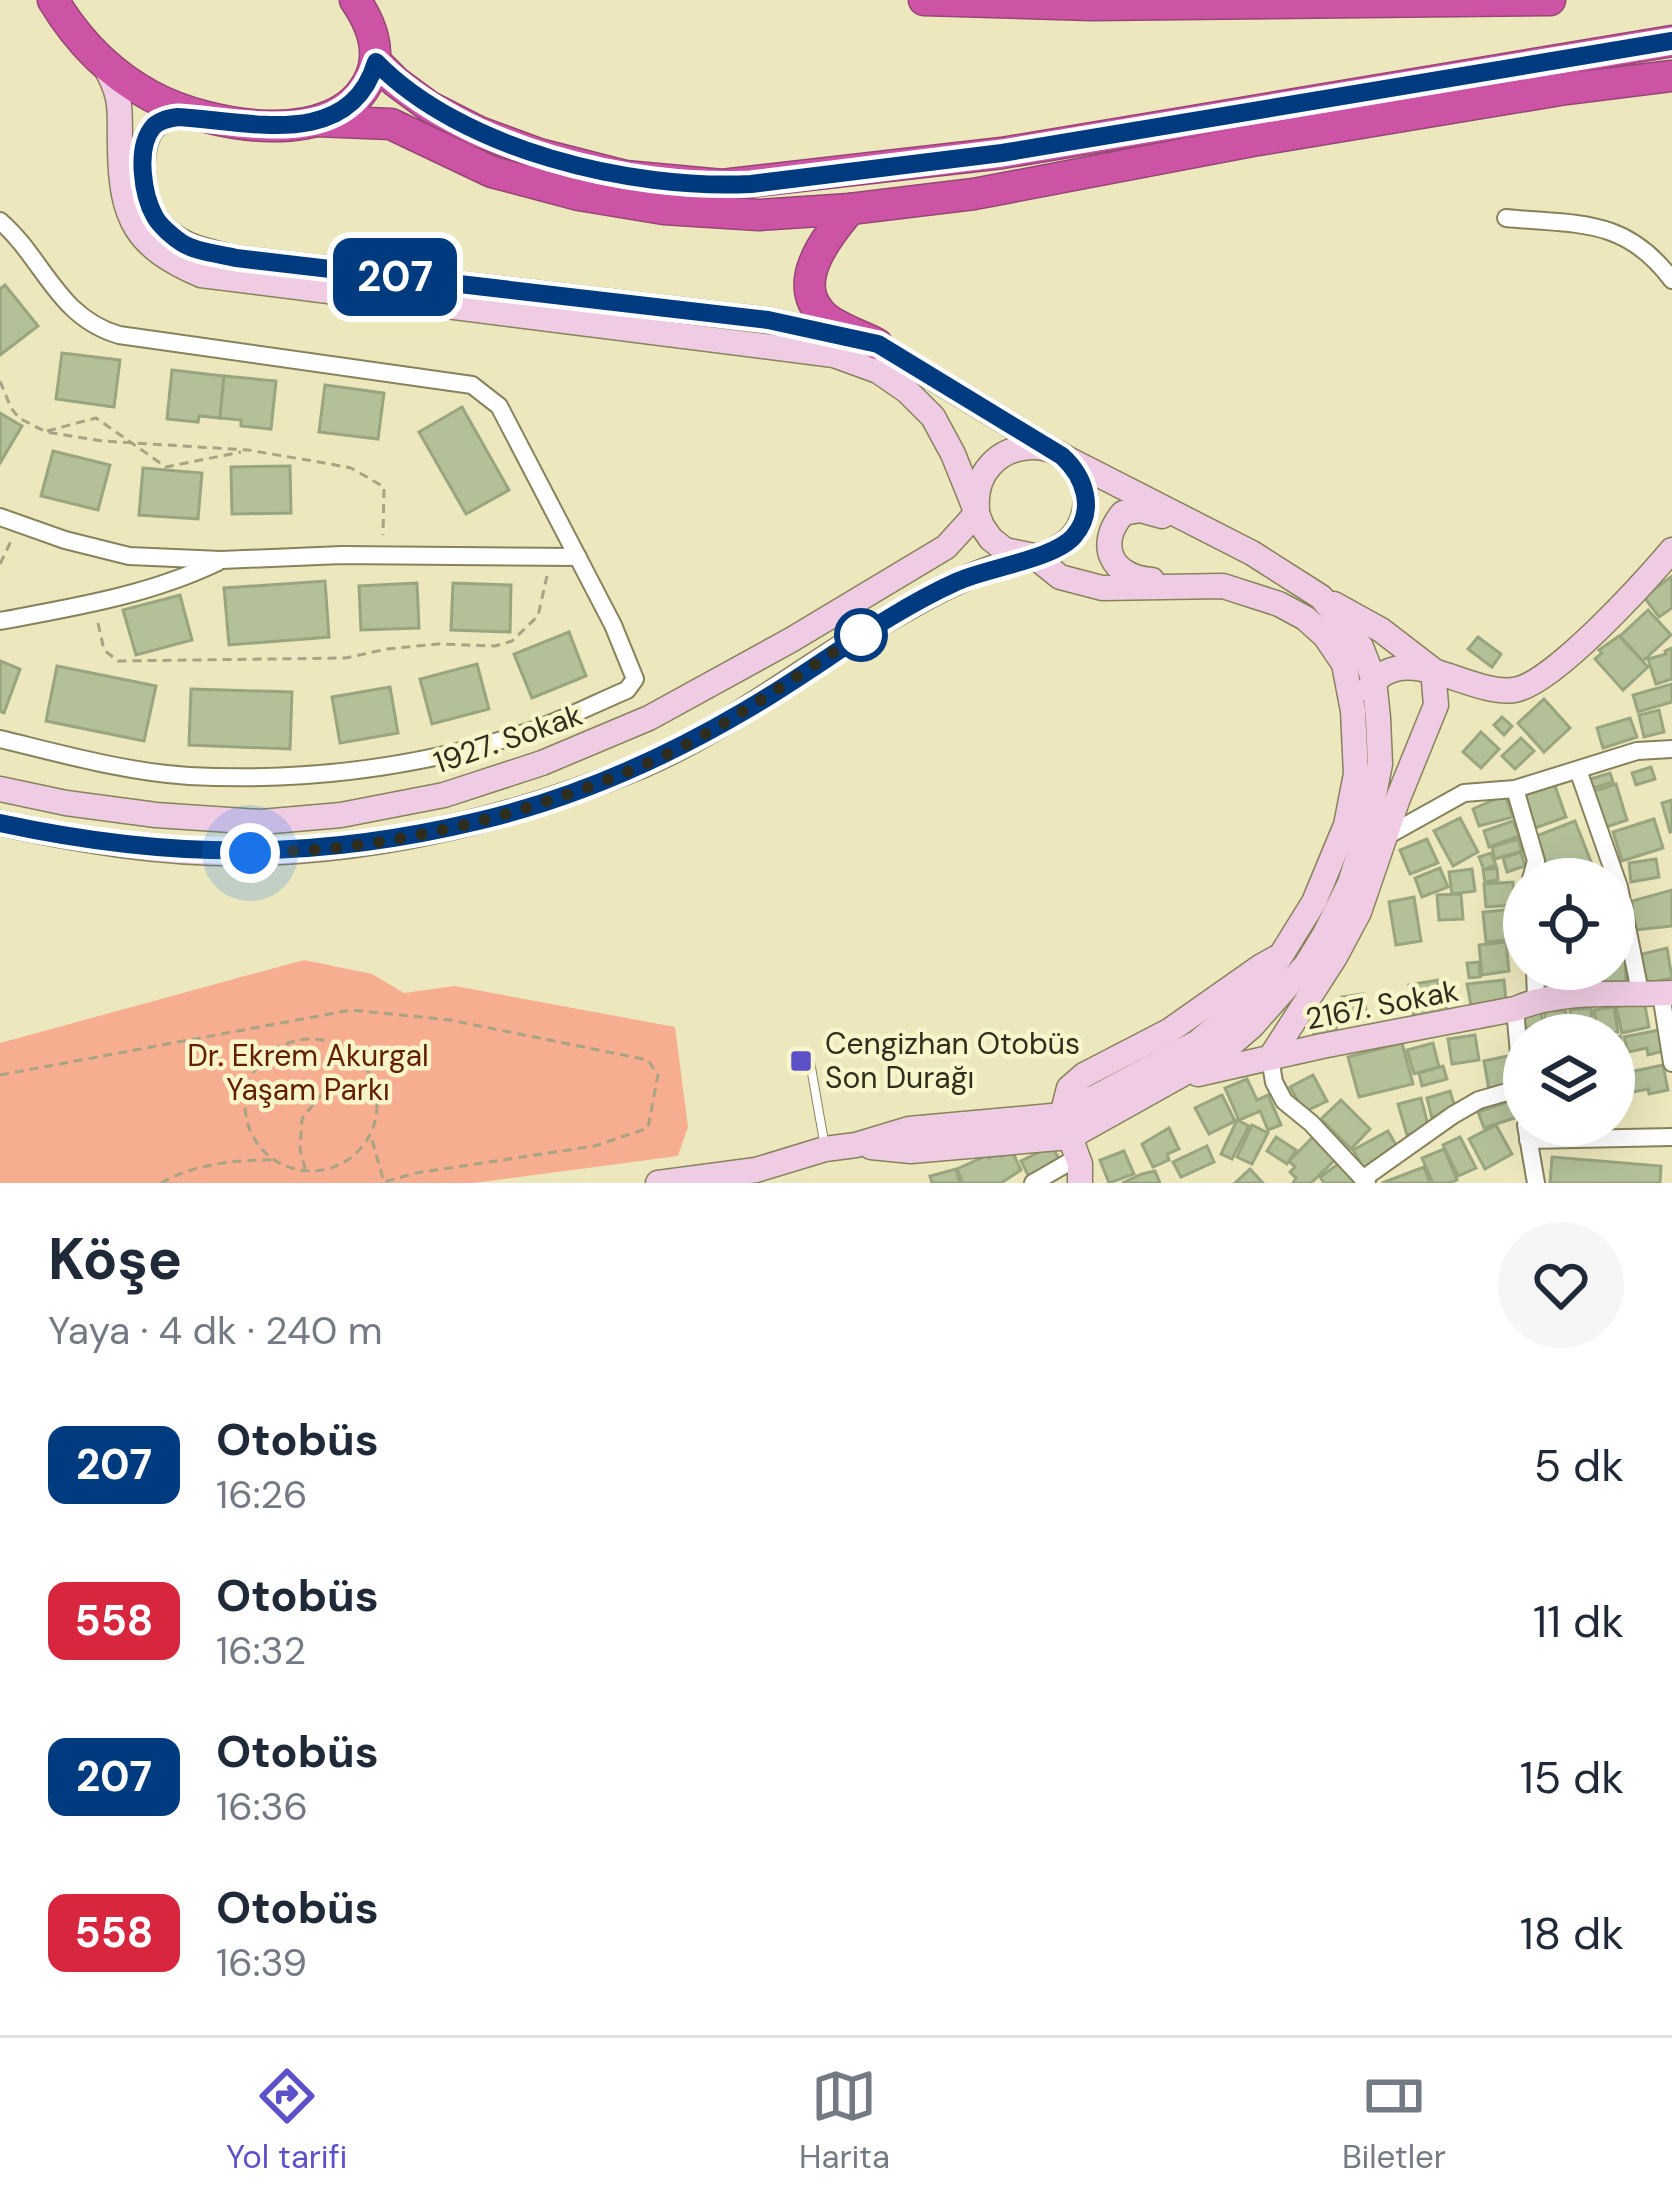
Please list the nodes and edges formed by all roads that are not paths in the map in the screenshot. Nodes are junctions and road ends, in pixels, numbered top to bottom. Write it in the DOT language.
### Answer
graph roads {
  1 [pos="53,0"];
  2 [pos="356,0"];
  3 [pos="924,0"];
  4 [pos="1550,0"];
  5 [pos="1672,41"];
  6 [pos="99,57"];
  7 [pos="376,62"];
  8 [pos="1672,76"];
  9 [pos="209,119"];
  10 [pos="316,121"];
  11 [pos="850,209"];
  12 [pos="1506,218"];
  13 [pos="0,221"];
  14 [pos="1672,280"];
  15 [pos="878,344"];
  16 [pos="1062,456"];
  17 [pos="977,513"];
  18 [pos="0,517"];
  19 [pos="1199,527"];
  20 [pos="1672,550"];
  21 [pos="1034,556"];
  22 [pos="578,557"];
  23 [pos="221,560"];
  24 [pos="1223,586"];
  25 [pos="1321,597"];
  26 [pos="0,621"];
  27 [pos="1433,670"];
  28 [pos="1374,680"];
  29 [pos="1499,691"];
  30 [pos="1353,712"];
  31 [pos="1425,732"];
  32 [pos="0,739"];
  33 [pos="1672,749"];
  34 [pos="1578,770"];
  35 [pos="0,789"];
  36 [pos="1515,789"];
  37 [pos="0,823"];
  38 [pos="1376,832"];
  39 [pos="1535,858"];
  40 [pos="1529,990"];
  41 [pos="1657,993"];
  42 [pos="1526,1004"];
  43 [pos="1525,1014"];
  44 [pos="1306,1034"];
  45 [pos="808,1056"];
  46 [pos="1270,1058"];
  47 [pos="1672,1063"];
  48 [pos="1174,1079"];
  49 [pos="1503,1093"];
  50 [pos="1635,1136"];
  51 [pos="1672,1137"];
  52 [pos="1529,1146"];
  53 [pos="1073,1148"];
  54 [pos="825,1149"];
  55 [pos="757,1176"];
  56 [pos="1366,1180"];
  57 [pos="658,1183"];
  58 [pos="1033,1183"];
  59 [pos="1536,1183"];
  1 -- 6 [label="highway"];
  2 -- 7 [label="highway"];
  3 -- 4 [label="highway"];
  5 -- 7 [label="highway"];
  6 -- 9 [label="highway"];
  6 -- 17 [label="main road"];
  7 -- 10 [label="highway"];
  8 -- 11 [label="highway"];
  9 -- 10 [label="highway"];
  9 -- 15 [label="main road"];
  10 -- 11 [label="highway"];
  11 -- 15 [label="highway"];
  12 -- 14 [label="street"];
  13 -- 22 [label="street"];
  15 -- 16 [label="main road"];
  16 -- 17 [label="main road"];
  16 -- 19 [label="main road"];
  16 -- 21 [label="main road"];
  17 -- 21 [label="main road"];
  17 -- 35 [label="main road, 1927. Sokak"];
  18 -- 23 [label="street"];
  19 -- 24 [label="main road"];
  19 -- 25 [label="main road"];
  20 -- 29 [label="main road"];
  21 -- 24 [label="main road"];
  21 -- 37 [label="main road"];
  22 -- 23 [label="street"];
  22 -- 32 [label="street"];
  23 -- 26 [label="street"];
  24 -- 30 [label="main road"];
  25 -- 27 [label="main road"];
  25 -- 28 [label="main road"];
  27 -- 28 [label="main road"];
  27 -- 29 [label="main road"];
  27 -- 31 [label="main road"];
  28 -- 30 [label="main road"];
  28 -- 38 [label="main road"];
  29 -- 31 [label="main road"];
  30 -- 53 [label="main road"];
  31 -- 38 [label="main road"];
  33 -- 34 [label="street"];
  34 -- 36 [label="street"];
  34 -- 41 [label="street"];
  36 -- 38 [label="street"];
  36 -- 39 [label="street"];
  38 -- 44 [label="main road"];
  38 -- 48 [label="main road"];
  40 -- 42 [label="street"];
  41 -- 42 [label="main road, 2167. Sokak"];
  41 -- 47 [label="street"];
  42 -- 43 [label="street"];
  42 -- 44 [label="main road, 2167. Sokak"];
  44 -- 46 [label="main road, 2167. Sokak"];
  44 -- 46 [label="main road"];
  45 -- 54 [label="lane"];
  46 -- 48 [label="main road, 2167. Sokak"];
  46 -- 56 [label="street"];
  48 -- 53 [label="main road"];
  49 -- 56 [label="street"];
  50 -- 51 [label="street"];
  52 -- 59 [label="street"];
  53 -- 54 [label="main road"];
  53 -- 58 [label="street"];
  54 -- 55 [label="main road"];
  55 -- 57 [label="main road"];
}
